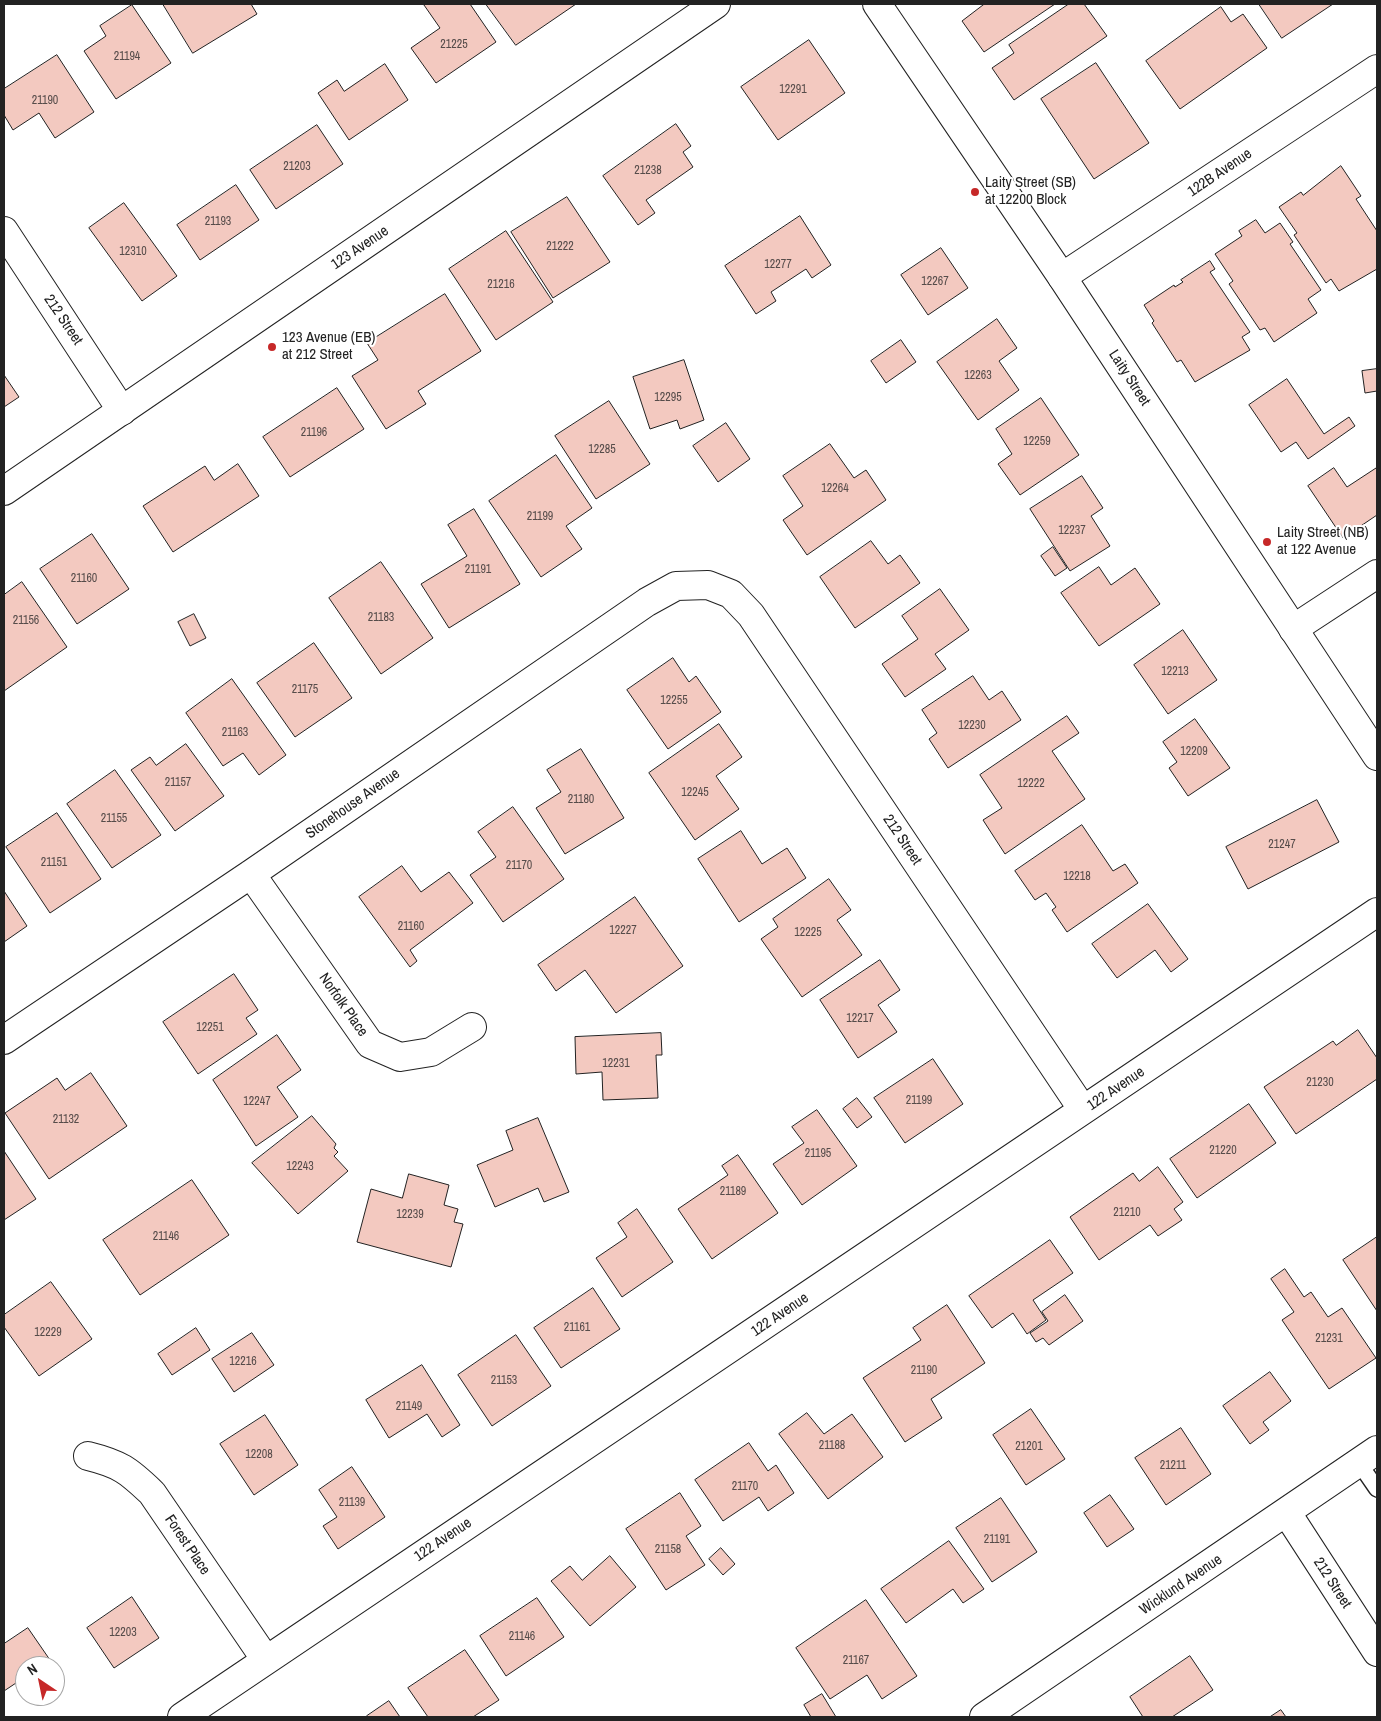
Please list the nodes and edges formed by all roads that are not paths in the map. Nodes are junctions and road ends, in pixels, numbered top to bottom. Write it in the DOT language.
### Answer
graph roads {
  1 [pos="716,4"];
  2 [pos="877,4"];
  3 [pos="1377,69"];
  4 [pos="4,230"];
  5 [pos="1062,277"];
  6 [pos="122,411"];
  7 [pos="4,491"];
  8 [pos="1377,574"];
  9 [pos="708,585"];
  10 [pos="1293,629"];
  11 [pos="1377,756"];
  12 [pos="251,874"];
  13 [pos="1377,912"];
  14 [pos="472,1027"];
  15 [pos="4,1040"];
  16 [pos="1083,1110"];
  17 [pos="88,1456"];
  18 [pos="1368,1456"];
  19 [pos="1377,1489"];
  20 [pos="1288,1513"];
  21 [pos="1377,1652"];
  22 [pos="266,1660"];
  23 [pos="182,1717"];
  24 [pos="984,1717"];
  1 -- 6 [label="street, 123 Avenue"];
  2 -- 5 [label="street, Laity Street"];
  3 -- 5 [label="street, 122B Avenue"];
  4 -- 6 [label="street, 212 Street"];
  5 -- 10 [label="street, Laity Street"];
  6 -- 7 [label="street, 123 Avenue"];
  8 -- 10 [label="street"];
  9 -- 12 [label="street, Stonehouse Avenue"];
  9 -- 16 [label="street, 212 Street"];
  10 -- 11 [label="street, Laity Street"];
  12 -- 14 [label="street, Norfolk Place"];
  12 -- 15 [label="street, Stonehouse Avenue"];
  13 -- 16 [label="street, 122 Avenue"];
  16 -- 22 [label="street, 122 Avenue"];
  17 -- 22 [label="street, Forest Place"];
  18 -- 19 [label="lane"];
  18 -- 20 [label="street, Wicklund Avenue"];
  20 -- 21 [label="street, 212 Street"];
  20 -- 24 [label="street, Wicklund Avenue"];
  22 -- 23 [label="street, 122 Avenue"];
}
